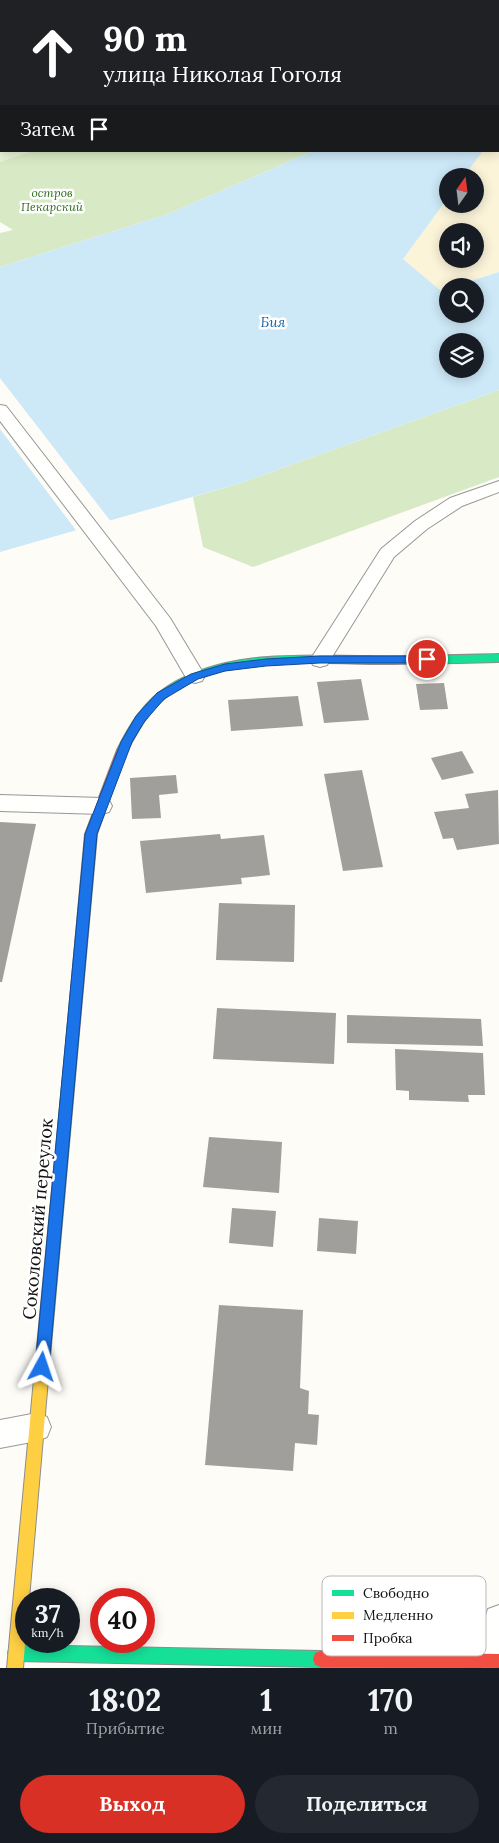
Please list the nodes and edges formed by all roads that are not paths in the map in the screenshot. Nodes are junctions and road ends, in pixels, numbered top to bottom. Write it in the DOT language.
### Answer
graph roads {
  1 [pos="0,410"];
  2 [pos="499,486"];
  3 [pos="499,658"];
  4 [pos="320,660"];
  5 [pos="195,676"];
  6 [pos="0,803"];
  7 [pos="102,806"];
  8 [pos="37,1427"];
  9 [pos="0,1434"];
  10 [pos="499,1620"];
  11 [pos="10,1660"];
  12 [pos="497,1662"];
  1 -- 5 [label="lane"];
  2 -- 4 [label="lane"];
  3 -- 4 [label="street, Соколовский переулок"];
  4 -- 5 [label="street, Соколовский переулок"];
  5 -- 7 [label="street, Соколовский переулок"];
  6 -- 7 [label="lane"];
  7 -- 8 [label="street, Соколовский переулок"];
  8 -- 9 [label="lane"];
  8 -- 11 [label="street, Соколовский переулок"];
  10 -- 12 [label="lane"];
  11 -- 12 [label="street"];
}
